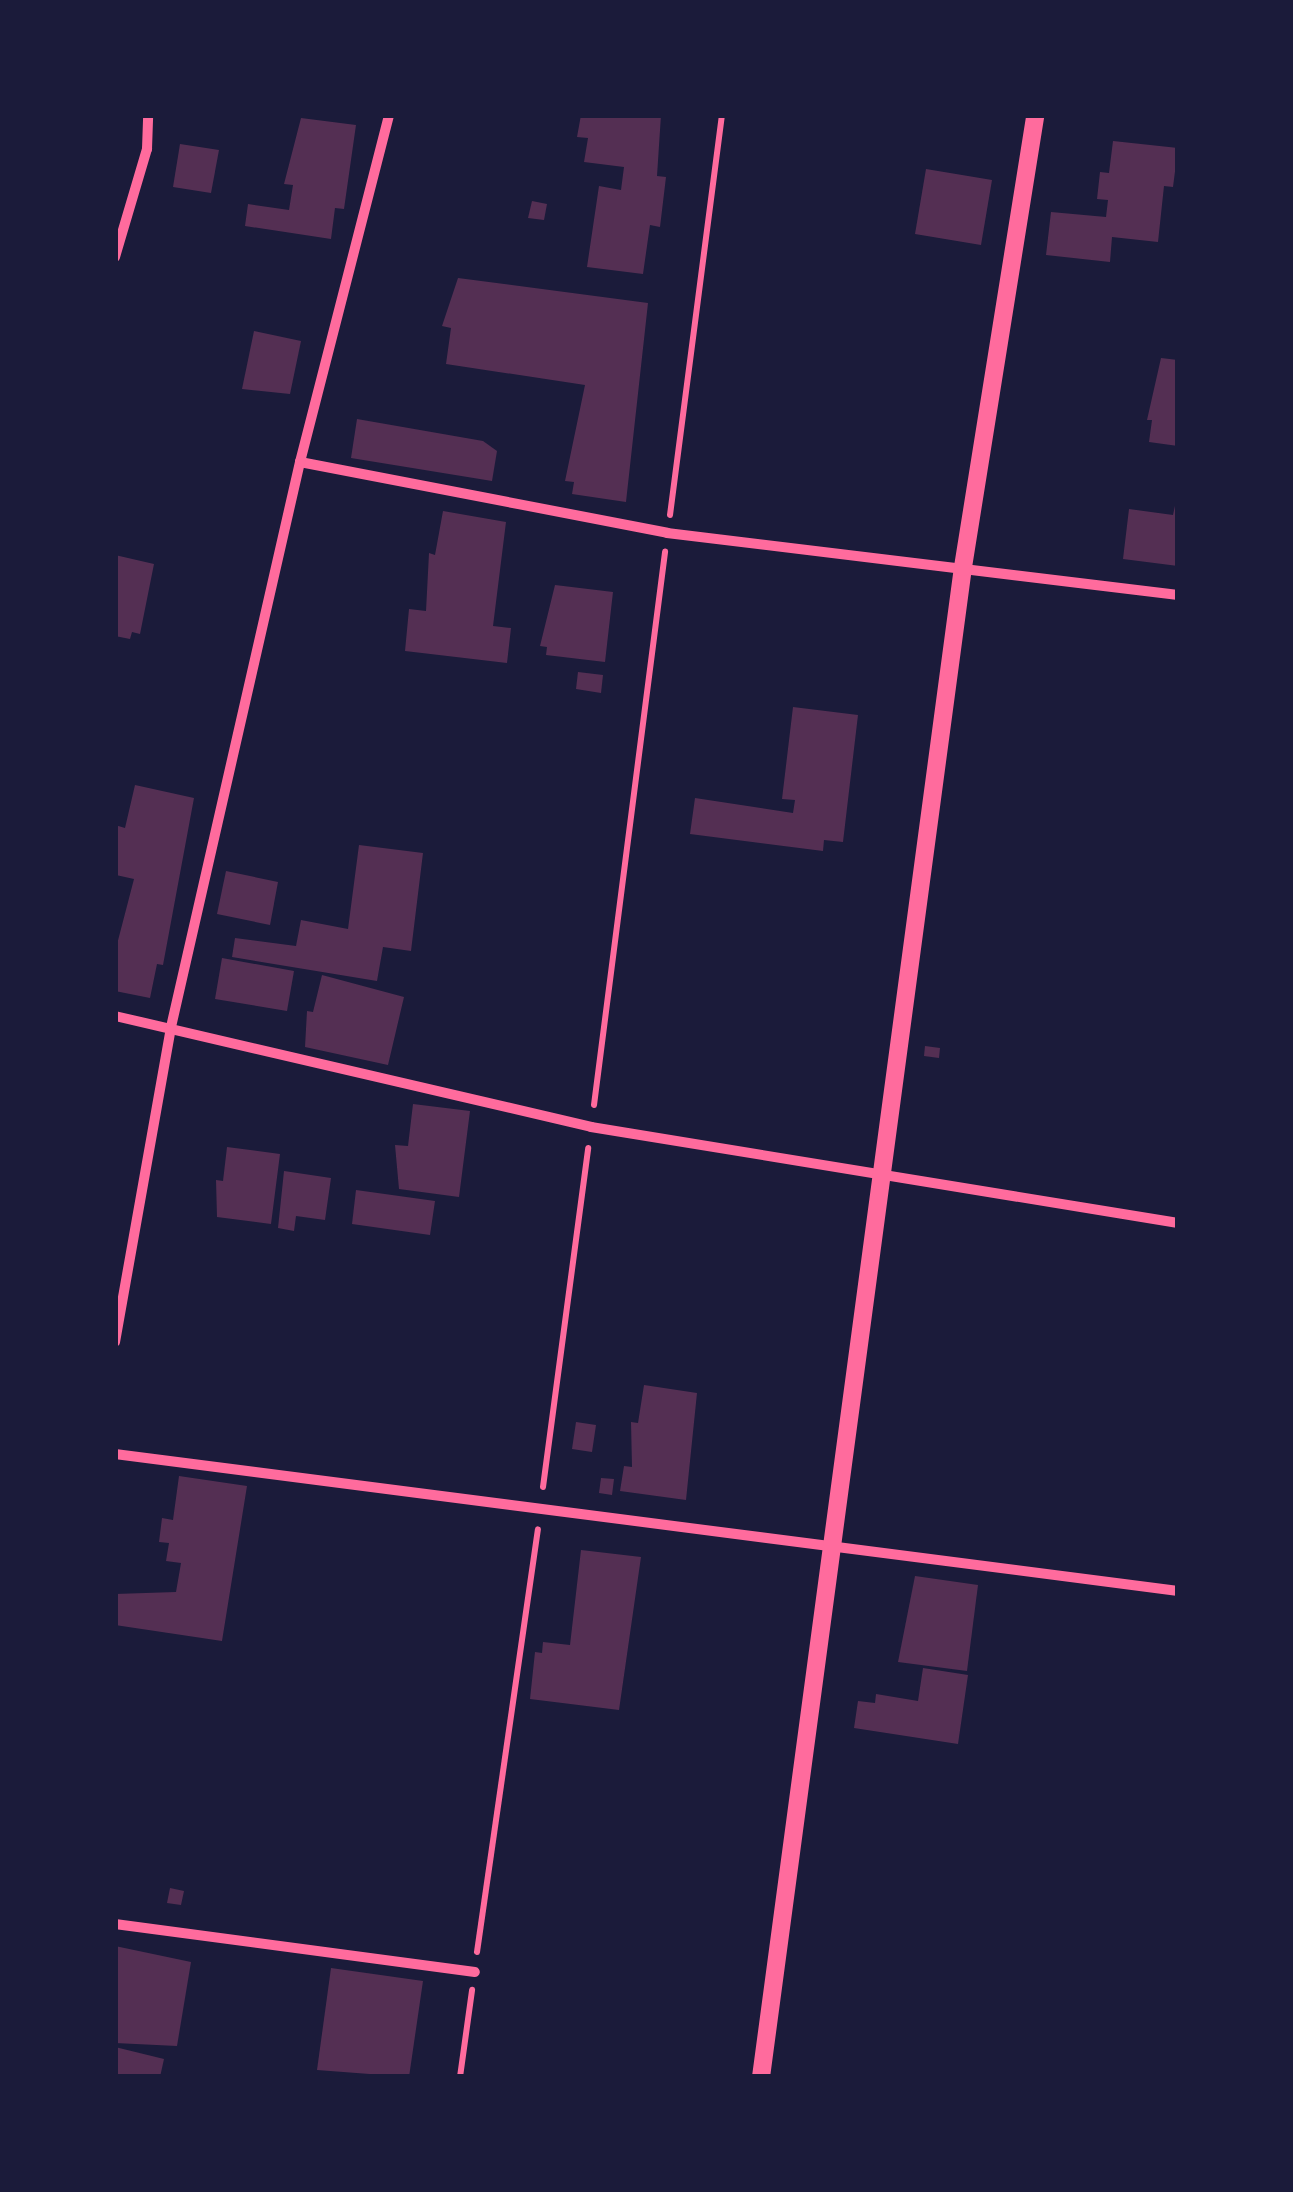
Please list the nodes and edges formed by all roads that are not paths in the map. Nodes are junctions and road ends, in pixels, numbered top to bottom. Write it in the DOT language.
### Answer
graph roads {
  1 [pos="148,115"];
  2 [pos="389,115"];
  3 [pos="1035,115"];
  4 [pos="115,257"];
  5 [pos="300,462"];
  6 [pos="964,567"];
  7 [pos="1178,595"];
  8 [pos="115,1016"];
  9 [pos="171,1027"];
  10 [pos="884,1174"];
  11 [pos="1178,1223"];
  12 [pos="115,1342"];
  13 [pos="115,1454"];
  14 [pos="829,1545"];
  15 [pos="1178,1591"];
  16 [pos="115,1924"];
  17 [pos="475,1972"];
  18 [pos="761,2077"];
  1 -- 4 [label="street"];
  2 -- 5 [label="street"];
  3 -- 6 [label="street"];
  5 -- 6 [label="street"];
  5 -- 9 [label="street"];
  6 -- 7 [label="street"];
  6 -- 10 [label="street"];
  8 -- 9 [label="street"];
  9 -- 10 [label="street"];
  9 -- 12 [label="street"];
  10 -- 11 [label="street"];
  10 -- 14 [label="street"];
  13 -- 14 [label="street"];
  14 -- 15 [label="street"];
  14 -- 18 [label="street"];
  16 -- 17 [label="street"];
}
